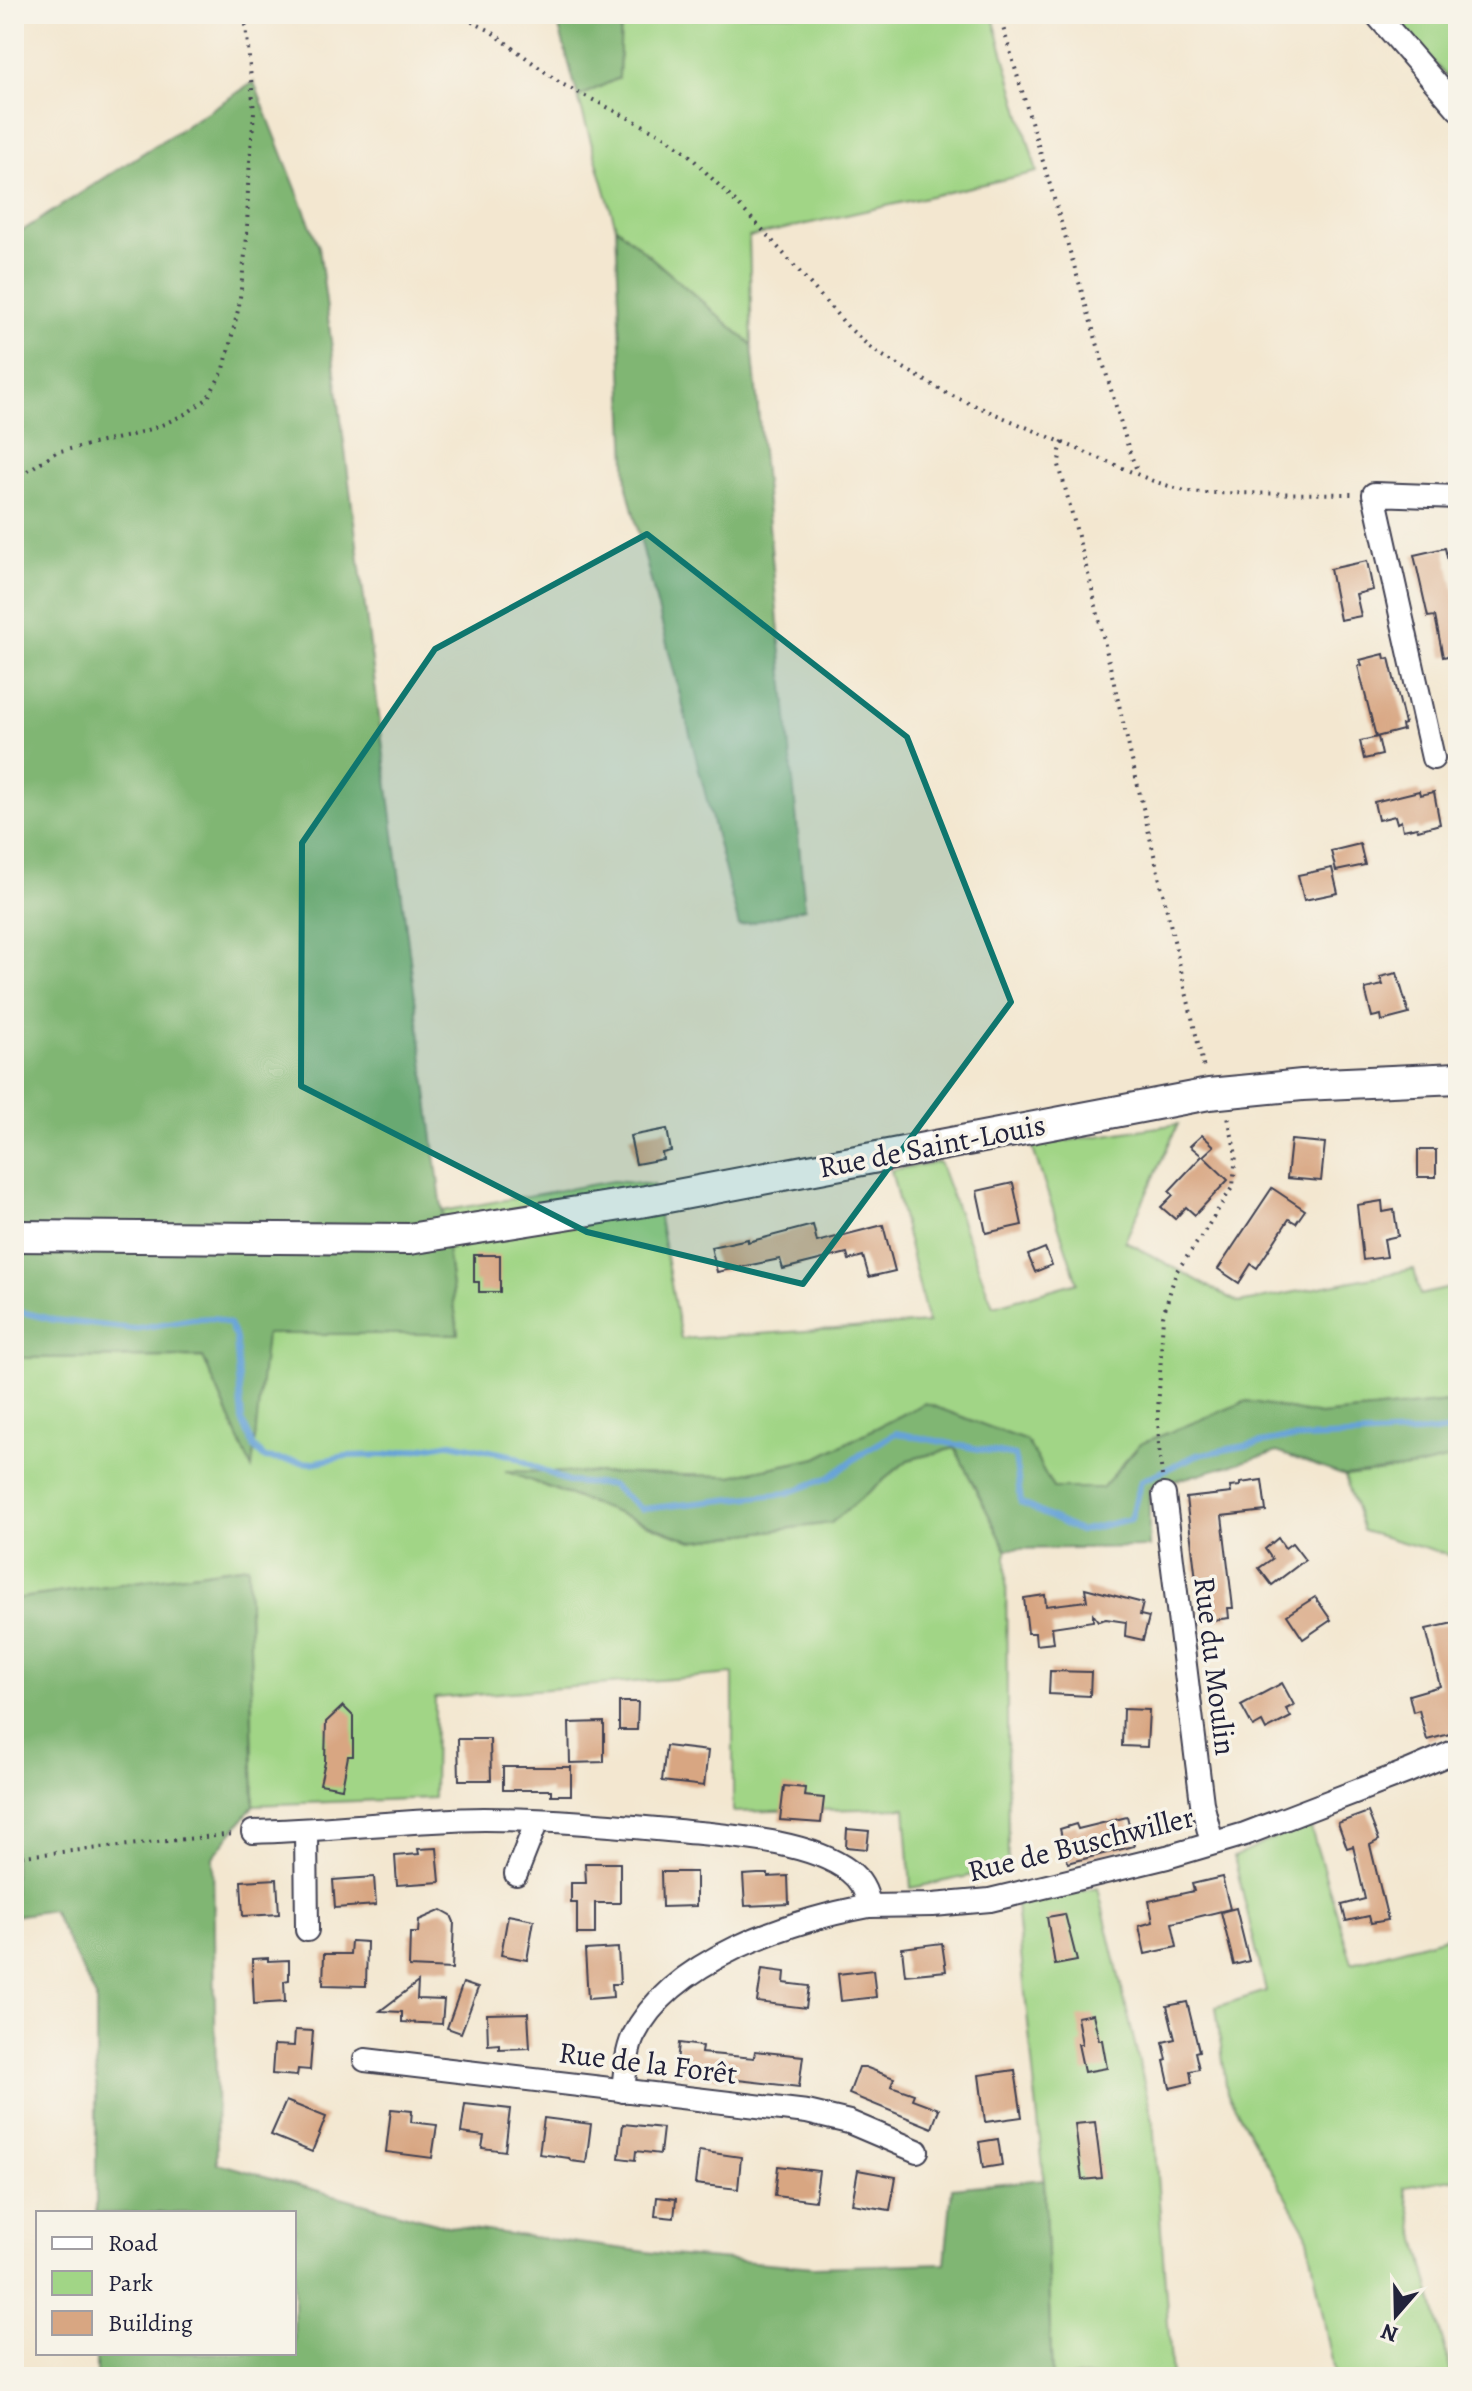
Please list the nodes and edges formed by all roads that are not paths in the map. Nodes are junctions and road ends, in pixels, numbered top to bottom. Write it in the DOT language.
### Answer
graph roads {
  1 [pos="1376,14"];
  2 [pos="1458,109"];
  3 [pos="1458,497"];
  4 [pos="1433,758"];
  5 [pos="1458,1078"];
  6 [pos="14,1236"];
  7 [pos="1164,1490"];
  8 [pos="1458,1750"];
  9 [pos="537,1821"];
  10 [pos="306,1830"];
  11 [pos="253,1832"];
  12 [pos="1212,1843"];
  13 [pos="516,1874"];
  14 [pos="869,1906"];
  15 [pos="307,1930"];
  16 [pos="365,2060"];
  17 [pos="623,2091"];
  18 [pos="917,2151"];
  1 -- 2 [label="street"];
  3 -- 4 [label="street"];
  5 -- 6 [label="street, Rue de Saint-Louis"];
  7 -- 12 [label="street, Rue du Moulin"];
  8 -- 12 [label="street, Rue de Buschwiller"];
  9 -- 10 [label="street"];
  9 -- 13 [label="street"];
  9 -- 14 [label="street"];
  10 -- 11 [label="street"];
  10 -- 15 [label="street"];
  12 -- 14 [label="street, Rue de Buschwiller"];
  14 -- 17 [label="street, Rue de Buschwiller"];
  16 -- 17 [label="street, Rue de la Forêt"];
  17 -- 18 [label="street, Rue de la Forêt"];
}
